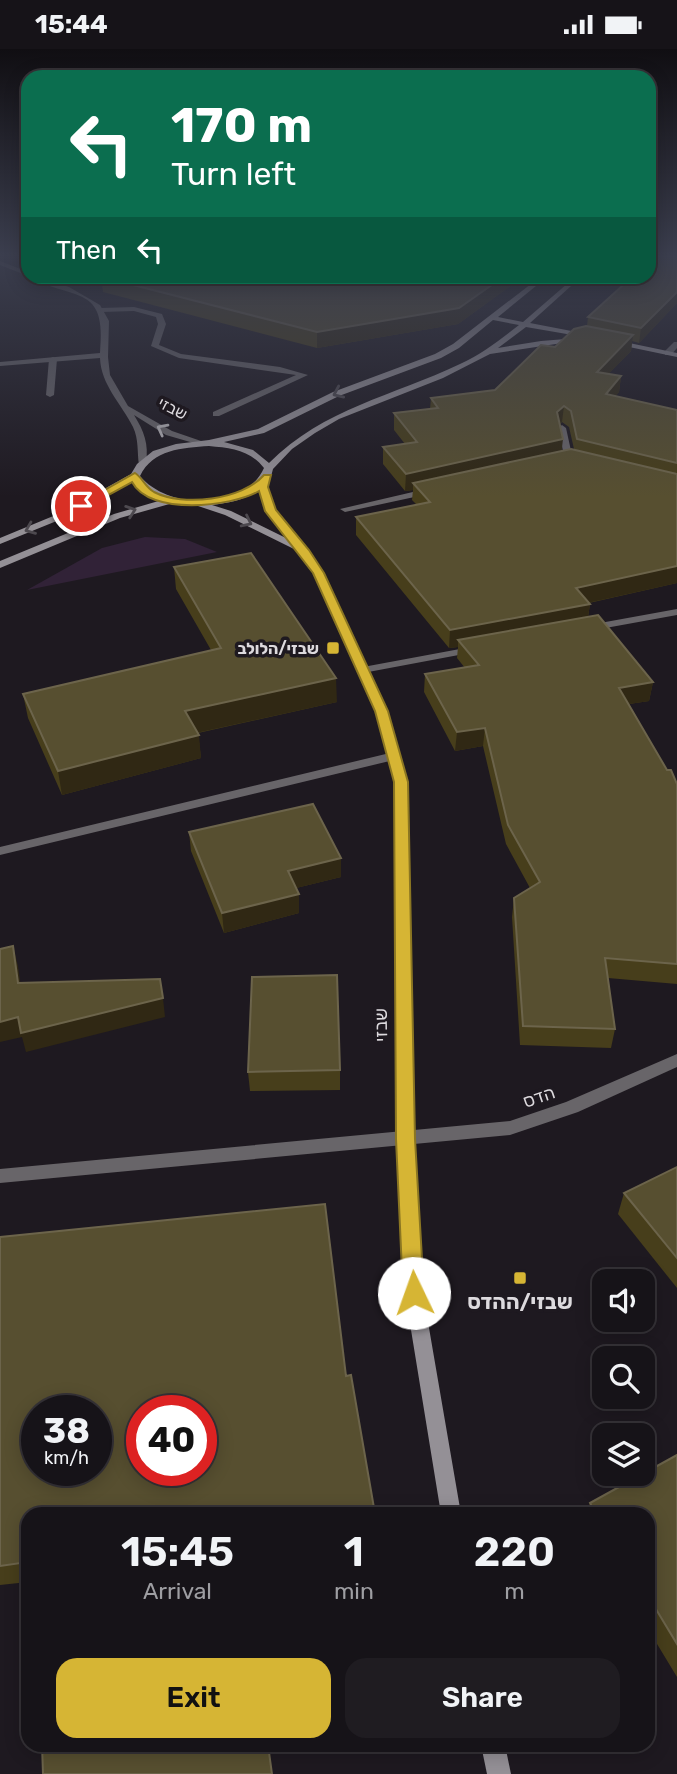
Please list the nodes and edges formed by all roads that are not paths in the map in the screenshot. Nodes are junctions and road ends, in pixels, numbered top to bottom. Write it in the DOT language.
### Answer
graph roads {
  1 [pos="105,336"];
  2 [pos="158,336"];
  3 [pos="468,336"];
  4 [pos="506,336"];
  5 [pos="587,336"];
  6 [pos="606,340"];
  7 [pos="677,344"];
  8 [pos="486,353"];
  9 [pos="673,354"];
  10 [pos="103,355"];
  11 [pos="53,359"];
  12 [pos="0,364"];
  13 [pos="50,395"];
  14 [pos="127,407"];
  15 [pos="216,414"];
  16 [pos="562,428"];
  17 [pos="205,444"];
  18 [pos="569,460"];
  19 [pos="142,463"];
  20 [pos="556,463"];
  21 [pos="582,463"];
  22 [pos="268,472"];
  23 [pos="135,476"];
  24 [pos="437,489"];
  25 [pos="173,501"];
  26 [pos="184,502"];
  27 [pos="345,509"];
  28 [pos="0,541"];
  29 [pos="305,552"];
  30 [pos="0,565"];
  31 [pos="677,612"];
  32 [pos="581,630"];
  33 [pos="486,647"];
  34 [pos="363,670"];
  35 [pos="394,756"];
  36 [pos="0,851"];
  37 [pos="677,1060"];
  38 [pos="405,1139"];
  39 [pos="0,1176"];
  40 [pos="450,1507"];
  41 [pos="495,1752"];
  42 [pos="499,1774"];
  1 -- 10 [label="street, שבזי"];
  2 -- 15 [label="street"];
  3 -- 17 [label="street, one-way"];
  4 -- 8 [label="street"];
  5 -- 8 [label="street"];
  6 -- 9 [label="street"];
  7 -- 9 [label="street"];
  8 -- 22 [label="street"];
  10 -- 11 [label="street"];
  10 -- 14 [label="street, שבזי"];
  11 -- 12 [label="street"];
  11 -- 13 [label="street"];
  17 -- 14 [label="street, שבזי, one-way"];
  14 -- 19 [label="street, שבזי"];
  16 -- 18 [label="street"];
  17 -- 19 [label="street"];
  17 -- 22 [label="street"];
  18 -- 20 [label="street"];
  18 -- 21 [label="street"];
  19 -- 23 [label="street"];
  22 -- 26 [label="street"];
  22 -- 29 [label="street, שבזי"];
  23 -- 25 [label="street"];
  23 -- 28 [label="street, one-way"];
  24 -- 27 [label="street"];
  25 -- 26 [label="street"];
  30 -- 25 [label="street, one-way"];
  26 -- 29 [label="street, one-way"];
  29 -- 34 [label="street, שבזי"];
  31 -- 32 [label="street"];
  33 -- 34 [label="street"];
  34 -- 35 [label="street, שבזי"];
  35 -- 36 [label="street"];
  35 -- 38 [label="street, שבזי"];
  37 -- 38 [label="street, הדס"];
  38 -- 39 [label="street, הדס"];
  38 -- 40 [label="street, שבזי"];
  41 -- 42 [label="street"];
}
